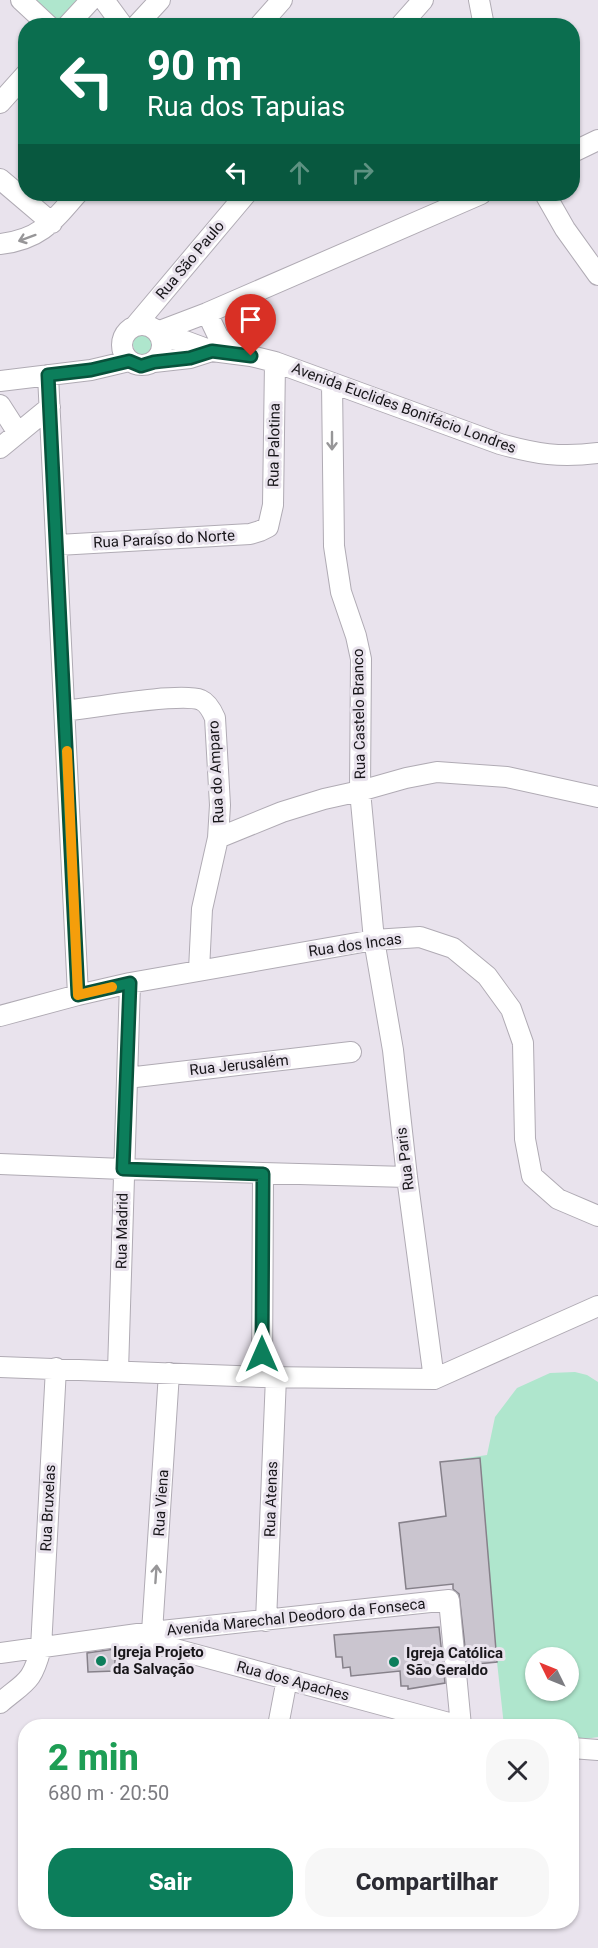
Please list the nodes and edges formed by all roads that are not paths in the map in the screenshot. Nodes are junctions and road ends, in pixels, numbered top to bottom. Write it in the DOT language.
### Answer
graph roads {
  1 [pos="21,0"];
  2 [pos="91,0"];
  3 [pos="104,0"];
  4 [pos="160,0"];
  5 [pos="282,0"];
  6 [pos="423,0"];
  7 [pos="479,0"];
  8 [pos="40,18"];
  9 [pos="75,18"];
  10 [pos="117,18"];
  11 [pos="143,18"];
  12 [pos="266,18"];
  13 [pos="407,18"];
  14 [pos="482,18"];
  15 [pos="18,83"];
  16 [pos="0,103"];
  17 [pos="598,140"];
  18 [pos="580,149"];
  19 [pos="0,179"];
  20 [pos="18,195"];
  21 [pos="25,201"];
  22 [pos="71,201"];
  23 [pos="240,201"];
  24 [pos="465,201"];
  25 [pos="549,201"];
  26 [pos="52,224"];
  27 [pos="0,244"];
  28 [pos="598,275"];
  29 [pos="207,313"];
  30 [pos="129,333"];
  31 [pos="159,335"];
  32 [pos="212,351"];
  33 [pos="233,353"];
  34 [pos="129,361"];
  35 [pos="154,362"];
  36 [pos="275,362"];
  37 [pos="74,371"];
  38 [pos="48,375"];
  39 [pos="0,381"];
  40 [pos="332,383"];
  41 [pos="0,405"];
  42 [pos="50,407"];
  43 [pos="18,433"];
  44 [pos="0,448"];
  45 [pos="598,453"];
  46 [pos="268,527"];
  47 [pos="58,545"];
  48 [pos="65,711"];
  49 [pos="360,791"];
  50 [pos="598,797"];
  51 [pos="218,838"];
  52 [pos="374,940"];
  53 [pos="199,970"];
  54 [pos="130,983"];
  55 [pos="78,995"];
  56 [pos="0,1016"];
  57 [pos="351,1052"];
  58 [pos="127,1078"];
  59 [pos="0,1164"];
  60 [pos="123,1169"];
  61 [pos="263,1174"];
  62 [pos="407,1177"];
  63 [pos="598,1216"];
  64 [pos="598,1306"];
  65 [pos="0,1367"];
  66 [pos="56,1368"];
  67 [pos="118,1371"];
  68 [pos="169,1373"];
  69 [pos="269,1377"];
  70 [pos="434,1379"];
  71 [pos="266,1622"];
  72 [pos="152,1632"];
  73 [pos="126,1636"];
  74 [pos="41,1648"];
  75 [pos="0,1653"];
  76 [pos="287,1679"];
  77 [pos="0,1703"];
  78 [pos="279,1719"];
  79 [pos="434,1719"];
  80 [pos="459,1719"];
  81 [pos="579,1749"];
  82 [pos="598,1750"];
  1 -- 8 [label="street"];
  2 -- 9 [label="street"];
  3 -- 10 [label="street"];
  4 -- 11 [label="street"];
  5 -- 12 [label="street"];
  6 -- 13 [label="street"];
  7 -- 14 [label="street"];
  15 -- 16 [label="street"];
  17 -- 18 [label="street"];
  19 -- 20 [label="street"];
  21 -- 26 [label="street"];
  22 -- 26 [label="street"];
  23 -- 30 [label="street, Rua São Paulo"];
  24 -- 29 [label="street"];
  25 -- 28 [label="street"];
  26 -- 27 [label="street, one-way"];
  29 -- 31 [label="street"];
  29 -- 33 [label="street"];
  30 -- 31 [label="street"];
  30 -- 34 [label="street"];
  30 -- 37 [label="street"];
  31 -- 32 [label="street, Avenida Euclides Bonifácio Londres"];
  31 -- 35 [label="street"];
  32 -- 33 [label="street, Avenida Euclides Bonifácio Londres"];
  32 -- 35 [label="street, Avenida Euclides Bonifácio Londres"];
  33 -- 36 [label="street, Avenida Euclides Bonifácio Londres"];
  34 -- 35 [label="street"];
  34 -- 37 [label="street"];
  36 -- 40 [label="street, Avenida Euclides Bonifácio Londres"];
  36 -- 46 [label="street, Rua Palotina"];
  37 -- 38 [label="street"];
  38 -- 39 [label="street"];
  38 -- 42 [label="street"];
  40 -- 45 [label="street, Avenida Euclides Bonifácio Londres"];
  40 -- 49 [label="street, Rua Castelo Branco, one-way"];
  41 -- 43 [label="street"];
  42 -- 43 [label="street"];
  42 -- 47 [label="street"];
  43 -- 44 [label="street"];
  46 -- 47 [label="street, Rua Paraíso do Norte"];
  47 -- 48 [label="street"];
  48 -- 51 [label="street, Rua do Amparo"];
  48 -- 55 [label="street"];
  49 -- 50 [label="street"];
  49 -- 51 [label="street"];
  49 -- 52 [label="street, Rua Castelo Branco"];
  51 -- 53 [label="street, Rua do Amparo"];
  52 -- 53 [label="street, Rua dos Incas"];
  52 -- 62 [label="street, Rua Paris"];
  52 -- 63 [label="street, Rua dos Incas"];
  53 -- 54 [label="street, Rua dos Incas"];
  54 -- 55 [label="street, Rua dos Incas"];
  54 -- 58 [label="street, Rua Madrid"];
  55 -- 56 [label="street, Rua dos Incas"];
  57 -- 58 [label="street, Rua Jerusalém"];
  58 -- 60 [label="street, Rua Madrid"];
  59 -- 60 [label="street"];
  60 -- 61 [label="street"];
  60 -- 67 [label="street, Rua Madrid"];
  61 -- 62 [label="street"];
  61 -- 69 [label="street, Rua Atenas"];
  62 -- 70 [label="street, Rua Paris"];
  64 -- 70 [label="street"];
  65 -- 66 [label="street"];
  66 -- 67 [label="street"];
  66 -- 74 [label="street, Rua Bruxelas"];
  67 -- 68 [label="street"];
  68 -- 69 [label="street"];
  72 -- 68 [label="street, Rua Viena, one-way"];
  69 -- 70 [label="street"];
  69 -- 71 [label="street, Rua Atenas"];
  71 -- 72 [label="street, Avenida Marechal Deodoro da Fonseca"];
  71 -- 80 [label="street, Avenida Marechal Deodoro da Fonseca"];
  72 -- 73 [label="street, Avenida Marechal Deodoro da Fonseca"];
  73 -- 74 [label="street, Avenida Marechal Deodoro da Fonseca"];
  73 -- 76 [label="street, Rua dos Apaches"];
  74 -- 75 [label="street, Avenida Marechal Deodoro da Fonseca"];
  74 -- 77 [label="street, Rua Bruxelas"];
  76 -- 78 [label="street"];
  76 -- 79 [label="street, Rua dos Apaches"];
  81 -- 82 [label="street"];
}
